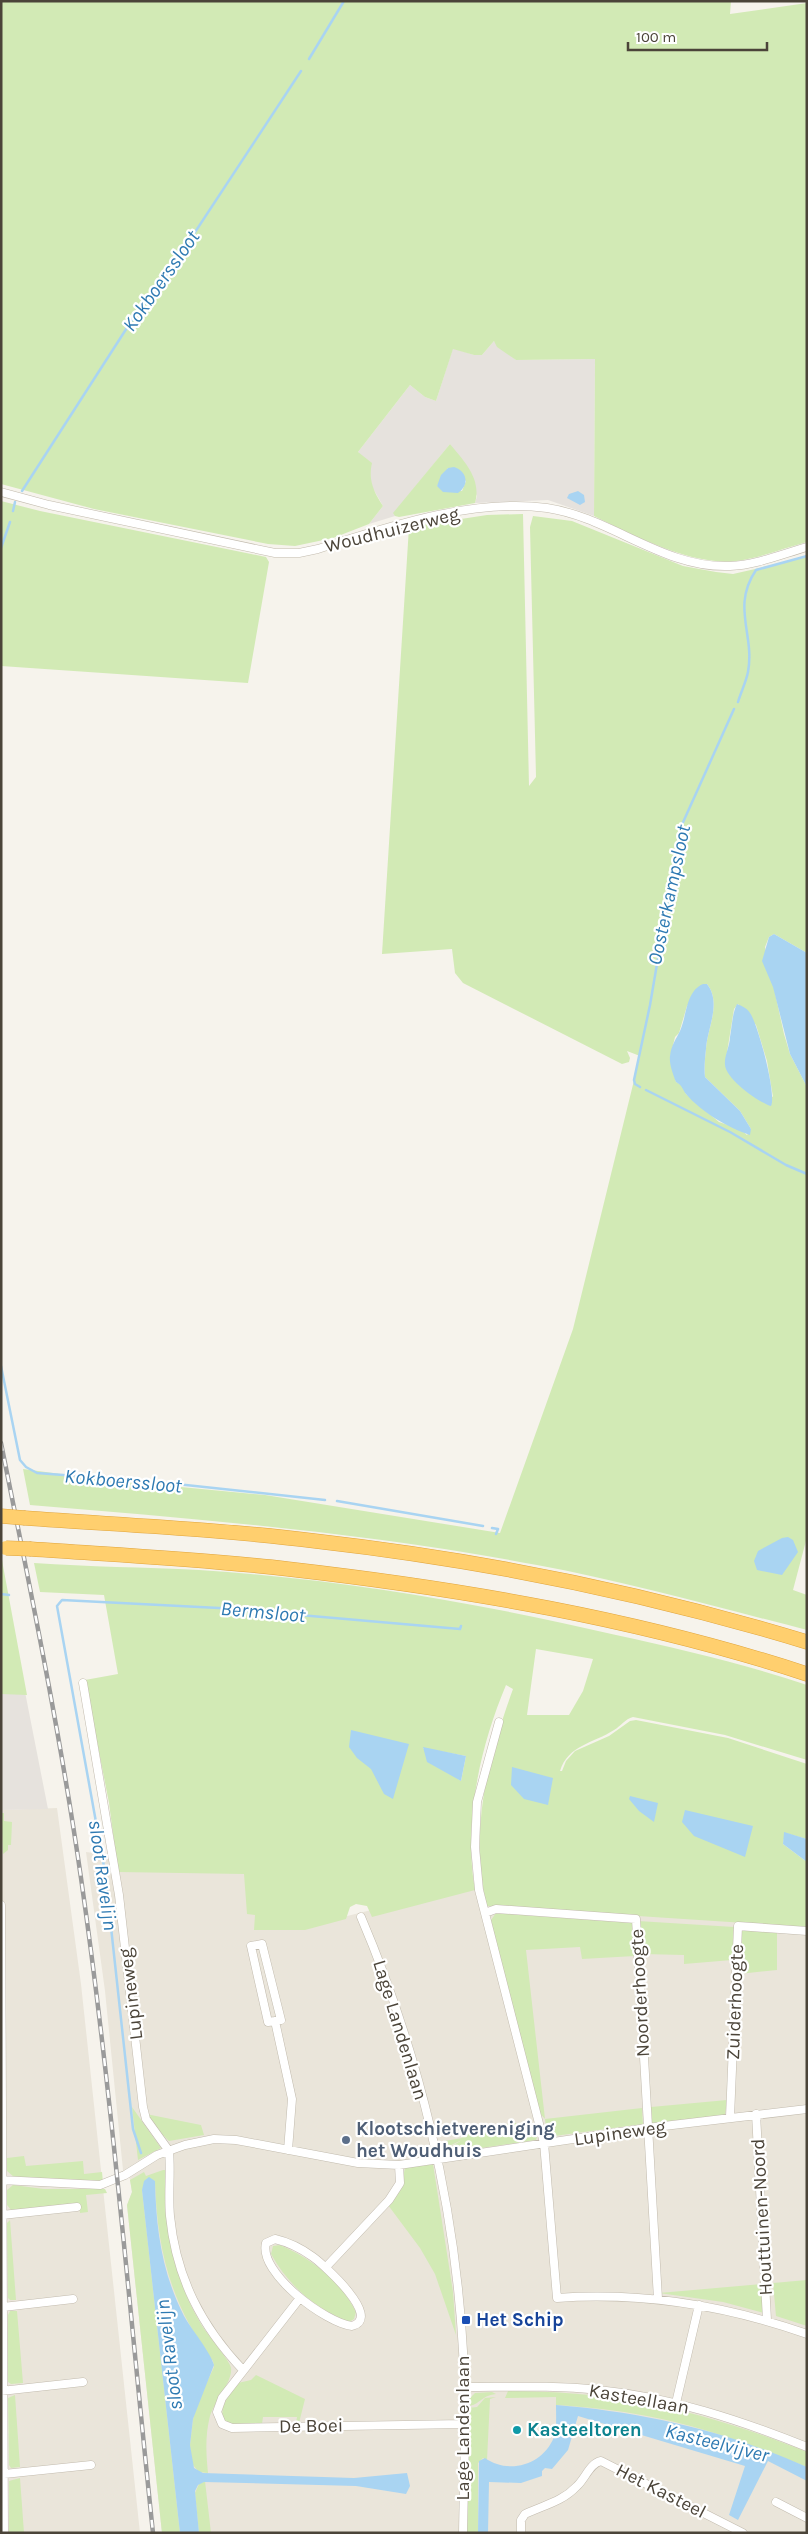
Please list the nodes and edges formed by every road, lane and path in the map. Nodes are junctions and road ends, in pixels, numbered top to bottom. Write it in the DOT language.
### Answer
graph roads {
  1 [pos="1,492"];
  2 [pos="807,547"];
  3 [pos="1,1516"];
  4 [pos="4,1547"];
  5 [pos="807,1642"];
  6 [pos="807,1674"];
  7 [pos="83,1683"];
  8 [pos="499,1722"];
  9 [pos="1,1905"];
  10 [pos="485,1913"];
  11 [pos="361,1917"];
  12 [pos="807,1931"];
  13 [pos="274,2021"];
  14 [pos="807,2109"];
  15 [pos="756,2114"];
  16 [pos="730,2117"];
  17 [pos="647,2128"];
  18 [pos="544,2143"];
  19 [pos="288,2150"];
  20 [pos="168,2151"];
  21 [pos="437,2158"];
  22 [pos="399,2164"];
  23 [pos="2,2180"];
  24 [pos="77,2207"];
  25 [pos="2,2215"];
  26 [pos="326,2267"];
  27 [pos="300,2298"];
  28 [pos="74,2299"];
  29 [pos="658,2300"];
  30 [pos="699,2305"];
  31 [pos="3,2307"];
  32 [pos="768,2320"];
  33 [pos="807,2334"];
  34 [pos="243,2370"];
  35 [pos="82,2382"];
  36 [pos="465,2387"];
  37 [pos="2,2391"];
  38 [pos="676,2403"];
  39 [pos="464,2424"];
  40 [pos="807,2447"];
  41 [pos="91,2465"];
  42 [pos="4,2474"];
  43 [pos="776,2502"];
  44 [pos="807,2518"];
  45 [pos="4,2533"];
  46 [pos="463,2533"];
  47 [pos="521,2533"];
  48 [pos="743,2533"];
  1 -- 2 [label="street, Woudhuizerweg"];
  3 -- 5 [label="highway, bridge"];
  4 -- 6 [label="highway, bridge"];
  7 -- 20 [label="street, Lupineweg"];
  8 -- 10 [label="street"];
  9 -- 23 [label="street"];
  10 -- 17 [label="street, Noorderhoogte"];
  10 -- 18 [label="street"];
  11 -- 21 [label="street, Lage Landenlaan"];
  12 -- 16 [label="street, Zuiderhoogte"];
  13 -- 13 [label="street"];
  13 -- 19 [label="street"];
  14 -- 15 [label="street, Lupineweg"];
  15 -- 16 [label="street, Lupineweg"];
  15 -- 32 [label="street, Houttuinen-Noord"];
  16 -- 17 [label="street, Lupineweg"];
  17 -- 18 [label="street, Lupineweg"];
  17 -- 29 [label="street"];
  18 -- 21 [label="street, Lupineweg"];
  18 -- 29 [label="street, Houttuinen-Noord"];
  19 -- 20 [label="street, Lupineweg"];
  19 -- 22 [label="street, Lupineweg"];
  20 -- 23 [label="street, Lupineweg"];
  20 -- 34 [label="street"];
  21 -- 22 [label="street, Lupineweg"];
  21 -- 36 [label="street, Lage Landenlaan"];
  22 -- 26 [label="street"];
  23 -- 25 [label="street"];
  24 -- 25 [label="street"];
  25 -- 31 [label="street"];
  26 -- 27 [label="street"];
  26 -- 27 [label="street"];
  27 -- 34 [label="street"];
  28 -- 31 [label="street"];
  29 -- 30 [label="street, Houttuinen-Noord"];
  30 -- 32 [label="street, Houttuinen-Noord"];
  30 -- 38 [label="street"];
  31 -- 37 [label="street"];
  32 -- 33 [label="street, Houttuinen-Noord"];
  34 -- 39 [label="street, De Boei"];
  35 -- 37 [label="street"];
  36 -- 38 [label="street, Kasteellaan"];
  36 -- 39 [label="street, Lage Landenlaan"];
  37 -- 42 [label="street"];
  38 -- 40 [label="street, Kasteellaan"];
  39 -- 46 [label="street, Lage Landenlaan"];
  41 -- 42 [label="street"];
  42 -- 45 [label="street"];
  43 -- 44 [label="street"];
  47 -- 48 [label="street, Het Kasteel"];
}
